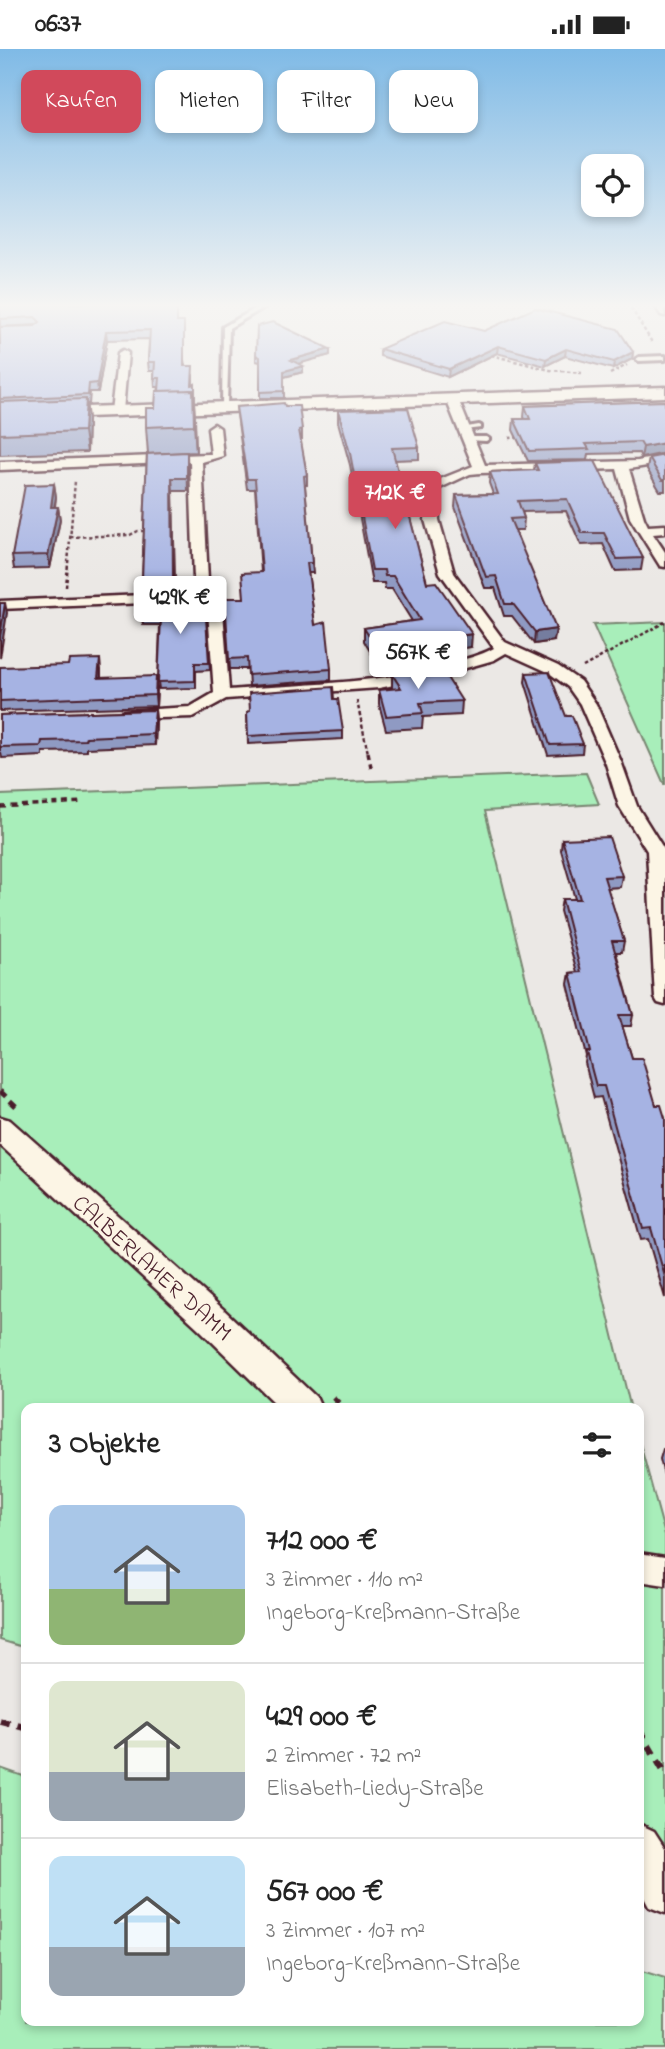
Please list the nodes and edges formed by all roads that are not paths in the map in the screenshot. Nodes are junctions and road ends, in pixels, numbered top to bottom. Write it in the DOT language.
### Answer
graph roads {
  1 [pos="119,396"];
  2 [pos="224,396"];
  3 [pos="534,396"];
  4 [pos="453,399"];
  5 [pos="224,407"];
  6 [pos="117,411"];
  7 [pos="0,415"];
  8 [pos="214,428"];
  9 [pos="471,431"];
  10 [pos="486,439"];
  11 [pos="665,459"];
  12 [pos="196,460"];
  13 [pos="622,465"];
  14 [pos="0,466"];
  15 [pos="480,470"];
  16 [pos="643,530"];
  17 [pos="665,530"];
  18 [pos="665,563"];
  19 [pos="209,592"];
  20 [pos="0,605"];
  21 [pos="505,648"];
  22 [pos="222,695"];
  23 [pos="110,715"];
  24 [pos="660,851"];
  25 [pos="665,998"];
  26 [pos="0,1128"];
  27 [pos="299,1403"];
  28 [pos="644,1568"];
  29 [pos="665,1571"];
  30 [pos="644,1855"];
  31 [pos="665,1891"];
  1 -- 6 [label="street"];
  2 -- 5 [label="lane"];
  3 -- 4 [label="street"];
  4 -- 5 [label="street"];
  4 -- 9 [label="street"];
  5 -- 6 [label="street"];
  6 -- 7 [label="street"];
  8 -- 12 [label="street"];
  9 -- 10 [label="lane"];
  9 -- 15 [label="street"];
  11 -- 13 [label="street"];
  12 -- 14 [label="street"];
  12 -- 19 [label="street"];
  13 -- 15 [label="street"];
  13 -- 16 [label="street"];
  15 -- 21 [label="street"];
  16 -- 17 [label="street"];
  16 -- 18 [label="street"];
  19 -- 20 [label="street"];
  19 -- 22 [label="street"];
  21 -- 22 [label="street"];
  21 -- 24 [label="street"];
  22 -- 23 [label="street"];
  24 -- 25 [label="street"];
  26 -- 27 [label="street, CALBERLAHER DAMM"];
  28 -- 29 [label="street"];
  30 -- 31 [label="street"];
}
